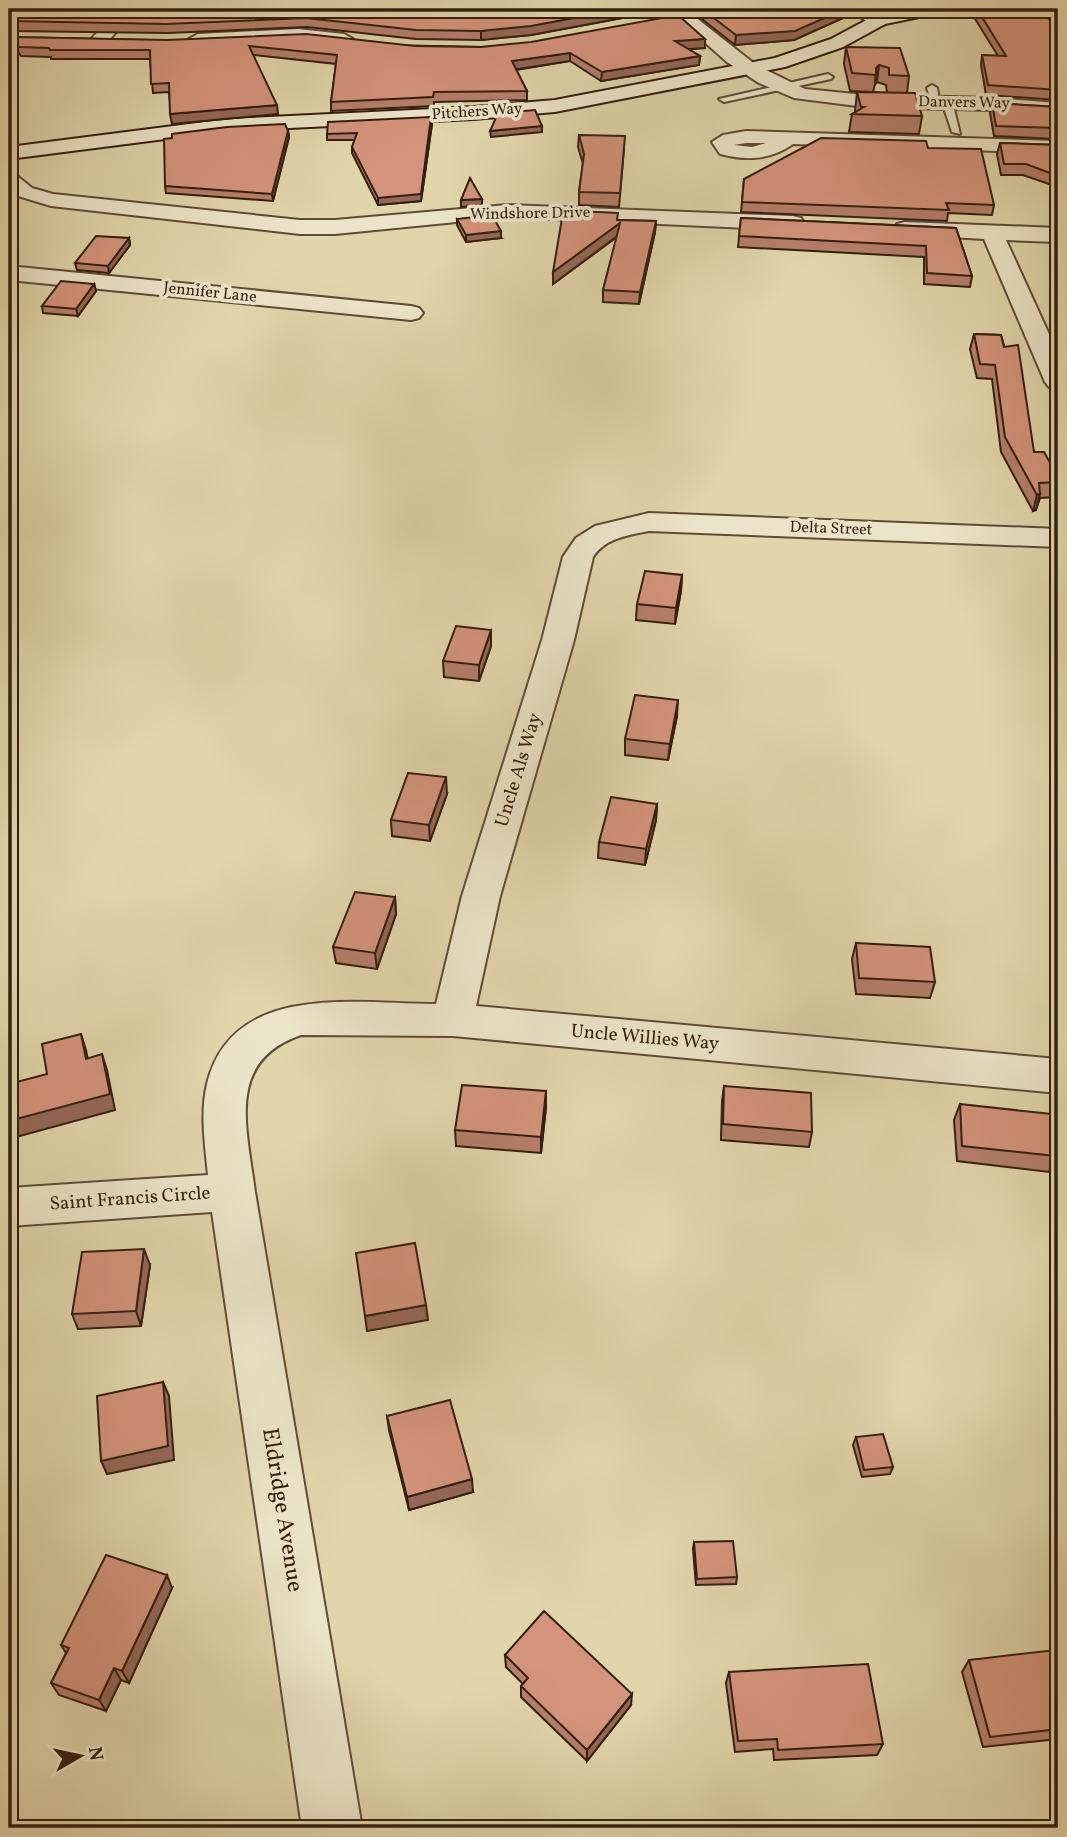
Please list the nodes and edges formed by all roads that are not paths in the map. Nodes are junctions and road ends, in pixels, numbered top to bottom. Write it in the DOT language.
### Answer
graph roads {
  1 [pos="127,9"];
  2 [pos="857,9"];
  3 [pos="933,9"];
  4 [pos="679,12"];
  5 [pos="659,20"];
  6 [pos="878,21"];
  7 [pos="121,40"];
  8 [pos="179,40"];
  9 [pos="364,41"];
  10 [pos="751,69"];
  11 [pos="828,77"];
  12 [pos="784,87"];
  13 [pos="724,99"];
  14 [pos="939,99"];
  15 [pos="1058,109"];
  16 [pos="957,132"];
  17 [pos="789,138"];
  18 [pos="1058,147"];
  19 [pos="9,153"];
  20 [pos="9,179"];
  21 [pos="815,224"];
  22 [pos="883,228"];
  23 [pos="992,232"];
  24 [pos="1058,235"];
  25 [pos="9,273"];
  26 [pos="411,313"];
  27 [pos="1050,346"];
  28 [pos="1058,382"];
  29 [pos="605,531"];
  30 [pos="1058,538"];
  31 [pos="453,1020"];
  32 [pos="241,1052"];
  33 [pos="1058,1076"];
  34 [pos="232,1192"];
  35 [pos="9,1207"];
  36 [pos="331,1828"];
  1 -- 7 [label="street"];
  2 -- 6 [label="street"];
  3 -- 6 [label="street, Pitchers Way"];
  4 -- 5 [label="street"];
  4 -- 10 [label="street, Danvers Way"];
  6 -- 10 [label="street, Pitchers Way"];
  8 -- 9 [label="street"];
  10 -- 12 [label="street, Danvers Way"];
  10 -- 19 [label="street, Pitchers Way"];
  11 -- 12 [label="lane"];
  12 -- 13 [label="lane"];
  12 -- 14 [label="street, Danvers Way"];
  14 -- 15 [label="street, Danvers Way"];
  14 -- 16 [label="lane"];
  17 -- 18 [label="street"];
  20 -- 21 [label="street, Windshore Drive"];
  22 -- 23 [label="street"];
  23 -- 24 [label="street"];
  23 -- 27 [label="street"];
  25 -- 26 [label="street, Jennifer Lane"];
  27 -- 28 [label="street"];
  29 -- 30 [label="street, Delta Street"];
  29 -- 31 [label="street, Uncle Als Way"];
  31 -- 32 [label="street, Uncle Willies Way"];
  31 -- 33 [label="street, Uncle Willies Way"];
  32 -- 34 [label="street, Saint Francis Circle"];
  34 -- 35 [label="street, Saint Francis Circle"];
  34 -- 36 [label="street, Eldridge Avenue"];
}
